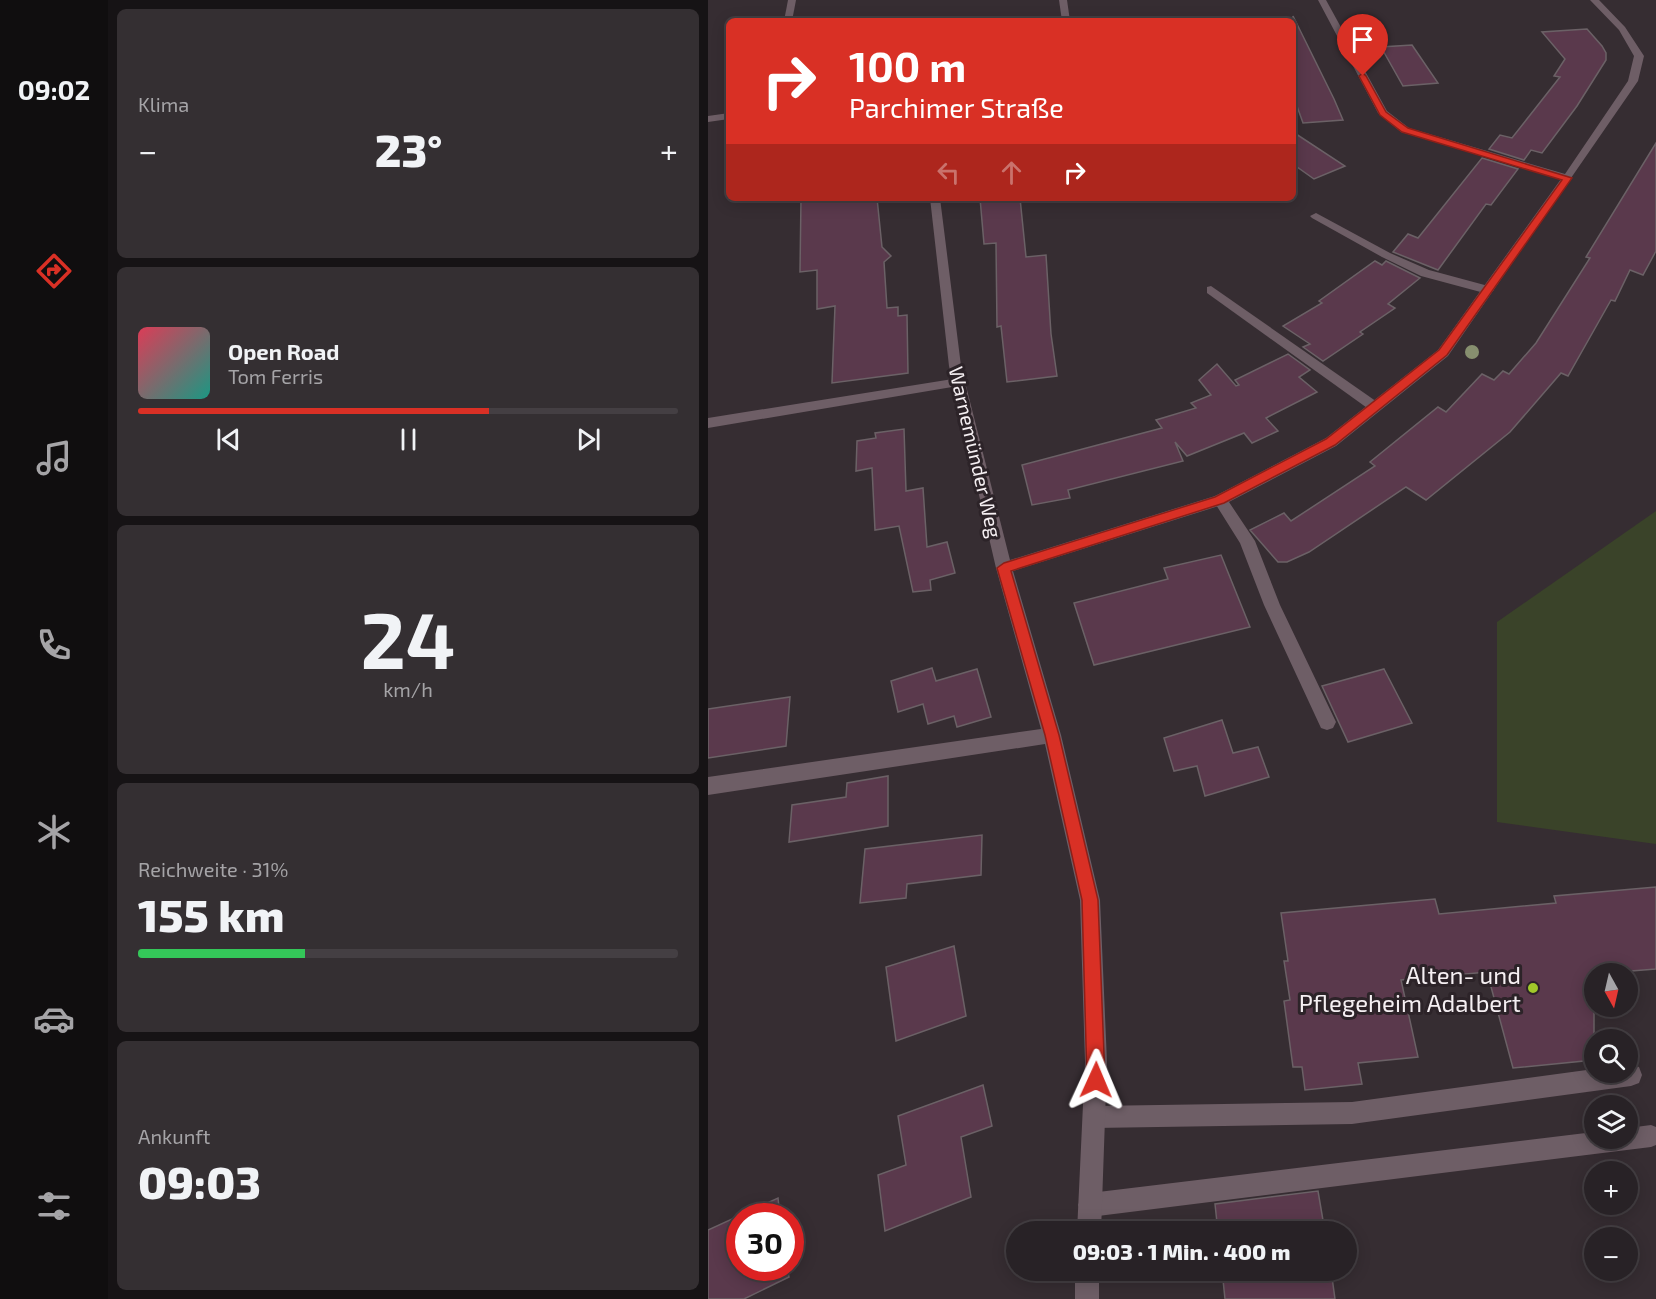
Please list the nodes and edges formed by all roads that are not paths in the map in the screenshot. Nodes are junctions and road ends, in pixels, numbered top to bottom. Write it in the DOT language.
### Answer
graph roads {
  1 [pos="792,0"];
  2 [pos="1063,0"];
  3 [pos="1322,0"];
  4 [pos="1594,0"];
  5 [pos="789,18"];
  6 [pos="1066,18"];
  7 [pos="726,116"];
  8 [pos="708,119"];
  9 [pos="1567,178"];
  10 [pos="935,201"];
  11 [pos="1316,216"];
  12 [pos="1211,290"];
  13 [pos="1488,290"];
  14 [pos="957,377"];
  15 [pos="1375,407"];
  16 [pos="708,413"];
  17 [pos="708,423"];
  18 [pos="1220,500"];
  19 [pos="1004,568"];
  20 [pos="1327,722"];
  21 [pos="1052,735"];
  22 [pos="708,786"];
  23 [pos="1584,1081"];
  24 [pos="1094,1117"];
  25 [pos="1651,1136"];
  26 [pos="1090,1206"];
  27 [pos="1089,1221"];
  28 [pos="1087,1281"];
  29 [pos="1087,1299"];
  1 -- 5 [label="street"];
  2 -- 6 [label="street"];
  3 -- 9 [label="street"];
  4 -- 9 [label="street"];
  7 -- 8 [label="street"];
  9 -- 13 [label="street"];
  10 -- 14 [label="street, Warnemünder Weg"];
  11 -- 13 [label="street"];
  12 -- 15 [label="street"];
  13 -- 15 [label="street"];
  14 -- 16 [label="street"];
  14 -- 17 [label="street"];
  14 -- 19 [label="street, Warnemünder Weg"];
  15 -- 18 [label="street"];
  18 -- 19 [label="street"];
  18 -- 20 [label="street"];
  19 -- 21 [label="street, Warnemünder Weg"];
  21 -- 22 [label="street"];
  21 -- 24 [label="street, Warnemünder Weg"];
  23 -- 24 [label="street"];
  24 -- 26 [label="street, Warnemünder Weg"];
  25 -- 26 [label="street"];
  26 -- 27 [label="street, Warnemünder Weg"];
  28 -- 29 [label="street"];
}
